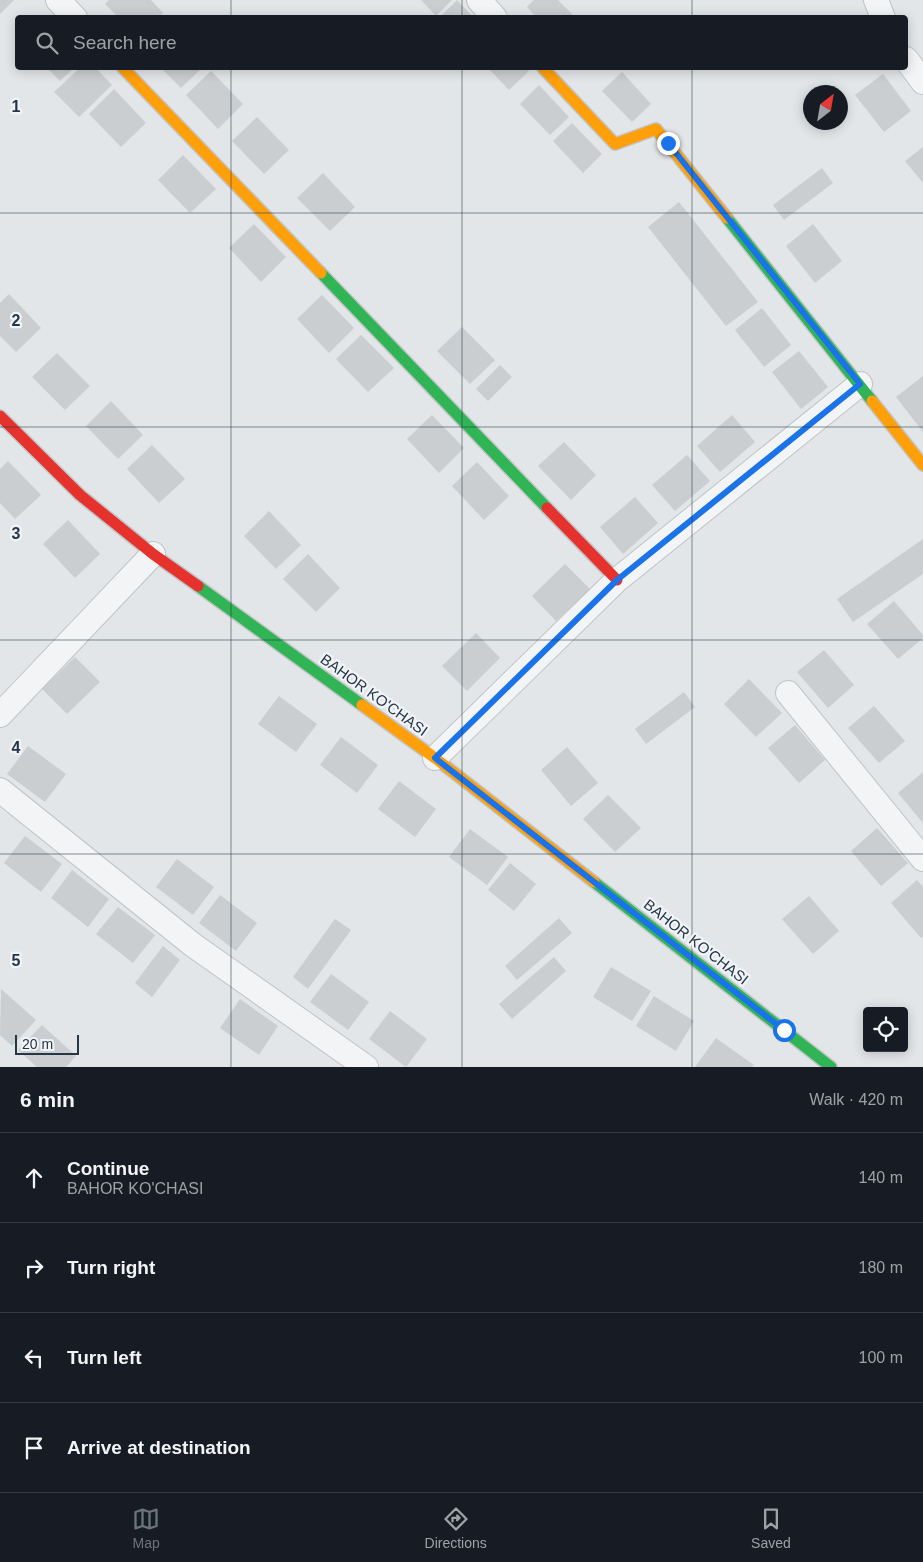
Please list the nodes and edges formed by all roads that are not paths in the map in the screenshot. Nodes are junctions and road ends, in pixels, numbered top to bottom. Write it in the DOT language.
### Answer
graph roads {
  1 [pos="58,0"];
  2 [pos="479,0"];
  3 [pos="876,0"];
  4 [pos="72,15"];
  5 [pos="492,15"];
  6 [pos="882,15"];
  7 [pos="908,62"];
  8 [pos="125,70"];
  9 [pos="545,70"];
  10 [pos="923,82"];
  11 [pos="860,384"];
  12 [pos="0,416"];
  13 [pos="923,465"];
  14 [pos="153,554"];
  15 [pos="617,580"];
  16 [pos="788,693"];
  17 [pos="0,715"];
  18 [pos="435,758"];
  19 [pos="0,790"];
  20 [pos="923,860"];
  21 [pos="366,1067"];
  22 [pos="831,1067"];
  1 -- 4 [label="street"];
  2 -- 5 [label="street"];
  3 -- 6 [label="street"];
  7 -- 10 [label="street"];
  8 -- 15 [label="street"];
  9 -- 11 [label="street"];
  11 -- 13 [label="street"];
  11 -- 15 [label="street"];
  12 -- 14 [label="street, BAHOR KO'CHASI"];
  14 -- 17 [label="street"];
  14 -- 18 [label="street, BAHOR KO'CHASI"];
  15 -- 18 [label="street"];
  16 -- 20 [label="street"];
  18 -- 22 [label="street, BAHOR KO'CHASI"];
  19 -- 21 [label="street"];
}
